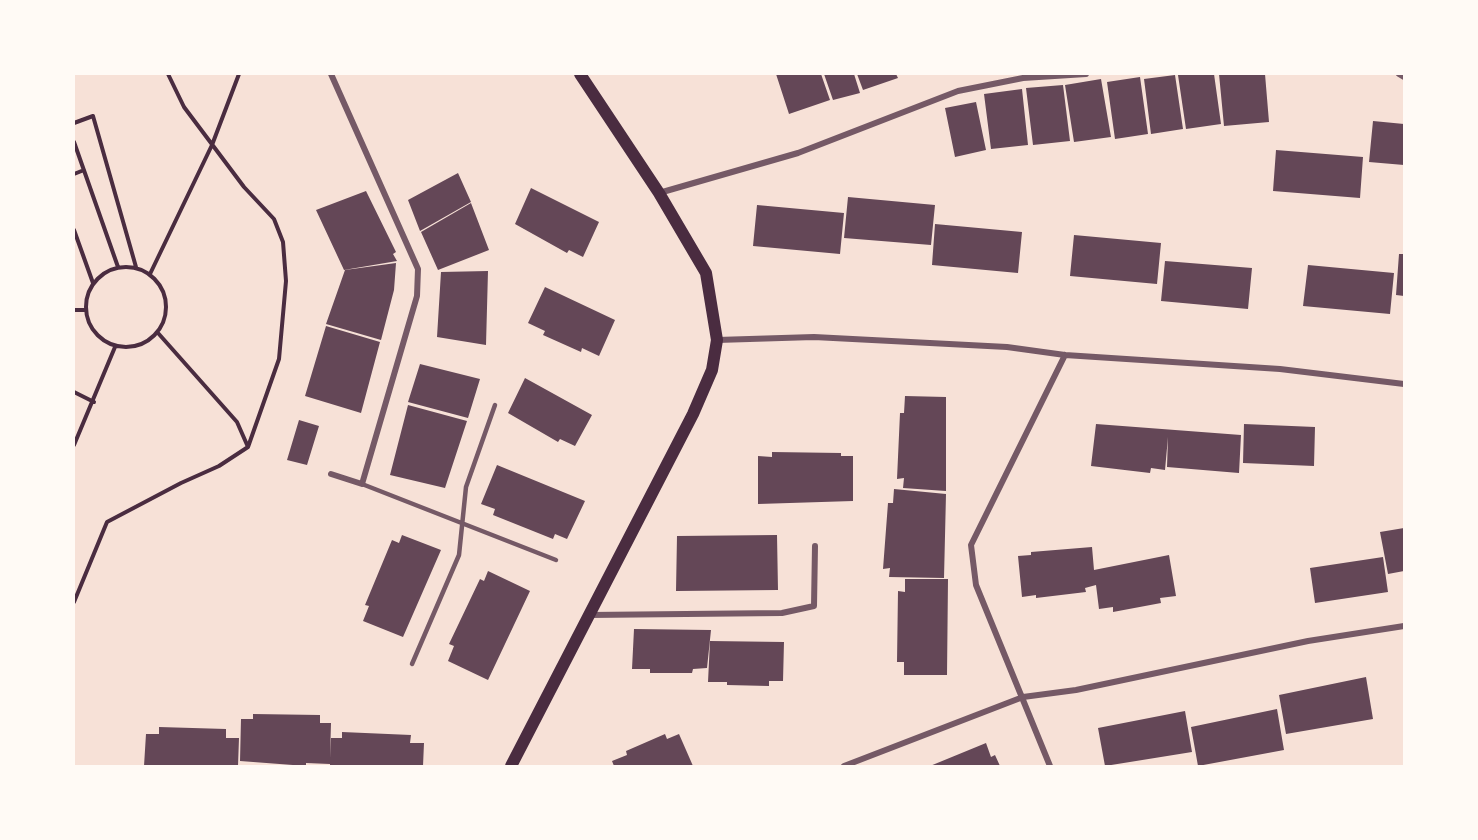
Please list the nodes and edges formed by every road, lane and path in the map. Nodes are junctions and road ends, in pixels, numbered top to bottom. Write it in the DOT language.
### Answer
graph roads {
  1 [pos="168,74"];
  2 [pos="239,74"];
  3 [pos="331,74"];
  4 [pos="580,74"];
  5 [pos="1086,74"];
  6 [pos="1399,74"];
  7 [pos="1404,77"];
  8 [pos="74,123"];
  9 [pos="74,142"];
  10 [pos="212,145"];
  11 [pos="84,170"];
  12 [pos="74,174"];
  13 [pos="659,193"];
  14 [pos="74,230"];
  15 [pos="118,267"];
  16 [pos="136,267"];
  17 [pos="150,273"];
  18 [pos="93,283"];
  19 [pos="74,310"];
  20 [pos="86,310"];
  21 [pos="158,333"];
  22 [pos="717,340"];
  23 [pos="115,346"];
  24 [pos="1065,355"];
  25 [pos="1404,384"];
  26 [pos="74,392"];
  27 [pos="94,402"];
  28 [pos="495,405"];
  29 [pos="74,445"];
  30 [pos="248,447"];
  31 [pos="331,474"];
  32 [pos="362,484"];
  33 [pos="463,523"];
  34 [pos="814,546"];
  35 [pos="556,560"];
  36 [pos="74,602"];
  37 [pos="589,615"];
  38 [pos="1404,626"];
  39 [pos="412,664"];
  40 [pos="1023,697"];
  41 [pos="511,766"];
  42 [pos="844,766"];
  43 [pos="1050,766"];
  1 -- 10 [label="path"];
  2 -- 10 [label="path"];
  3 -- 32 [label="street"];
  4 -- 13 [label="main road"];
  5 -- 13 [label="street"];
  6 -- 7 [label="street"];
  8 -- 16 [label="path"];
  9 -- 11 [label="path"];
  10 -- 17 [label="path"];
  10 -- 30 [label="path"];
  11 -- 12 [label="path"];
  11 -- 15 [label="path"];
  13 -- 22 [label="main road"];
  14 -- 18 [label="path"];
  15 -- 16 [label="path"];
  15 -- 18 [label="path"];
  16 -- 17 [label="path"];
  17 -- 21 [label="path"];
  18 -- 20 [label="path"];
  19 -- 20 [label="path"];
  20 -- 23 [label="path"];
  21 -- 23 [label="path"];
  21 -- 30 [label="path"];
  22 -- 24 [label="street"];
  22 -- 37 [label="main road"];
  23 -- 27 [label="path"];
  24 -- 25 [label="street"];
  24 -- 40 [label="street"];
  26 -- 27 [label="path"];
  27 -- 29 [label="path"];
  28 -- 33 [label="lane"];
  30 -- 36 [label="path"];
  31 -- 32 [label="street"];
  32 -- 33 [label="lane"];
  33 -- 35 [label="lane"];
  33 -- 39 [label="lane"];
  34 -- 37 [label="street"];
  37 -- 41 [label="main road"];
  38 -- 40 [label="street"];
  40 -- 42 [label="street"];
  40 -- 43 [label="street"];
}
